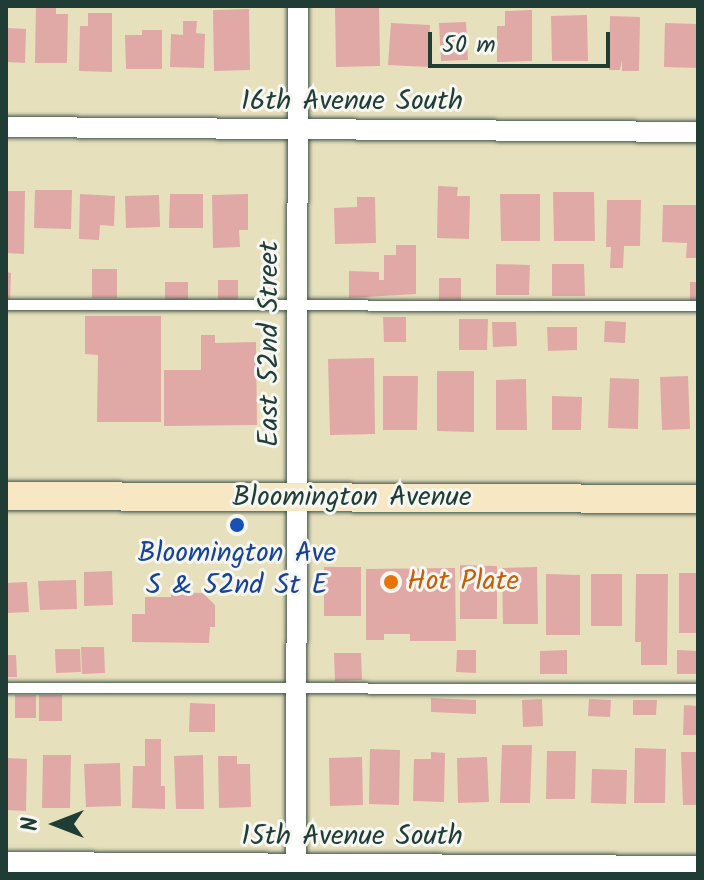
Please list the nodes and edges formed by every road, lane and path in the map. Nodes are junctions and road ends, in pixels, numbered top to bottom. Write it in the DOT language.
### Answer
graph roads {
  1 [pos="298,6"];
  2 [pos="6,127"];
  3 [pos="298,130"];
  4 [pos="698,132"];
  5 [pos="298,304"];
  6 [pos="6,305"];
  7 [pos="698,306"];
  8 [pos="6,496"];
  9 [pos="297,497"];
  10 [pos="698,499"];
  11 [pos="6,688"];
  12 [pos="297,689"];
  13 [pos="698,689"];
  14 [pos="6,862"];
  15 [pos="698,866"];
  16 [pos="296,869"];
  1 -- 3 [label="street, East 52nd Street"];
  2 -- 3 [label="street, 16th Avenue South"];
  3 -- 4 [label="street, 16th Avenue South"];
  3 -- 5 [label="street, East 52nd Street"];
  5 -- 6 [label="lane"];
  5 -- 7 [label="lane"];
  5 -- 9 [label="street, East 52nd Street"];
  8 -- 9 [label="street, Bloomington Avenue"];
  9 -- 10 [label="street, Bloomington Avenue"];
  9 -- 12 [label="street, East 52nd Street"];
  11 -- 12 [label="lane"];
  12 -- 13 [label="lane"];
  12 -- 16 [label="street, East 52nd Street"];
  14 -- 16 [label="street, 15th Avenue South"];
  15 -- 16 [label="street, 15th Avenue South"];
}
